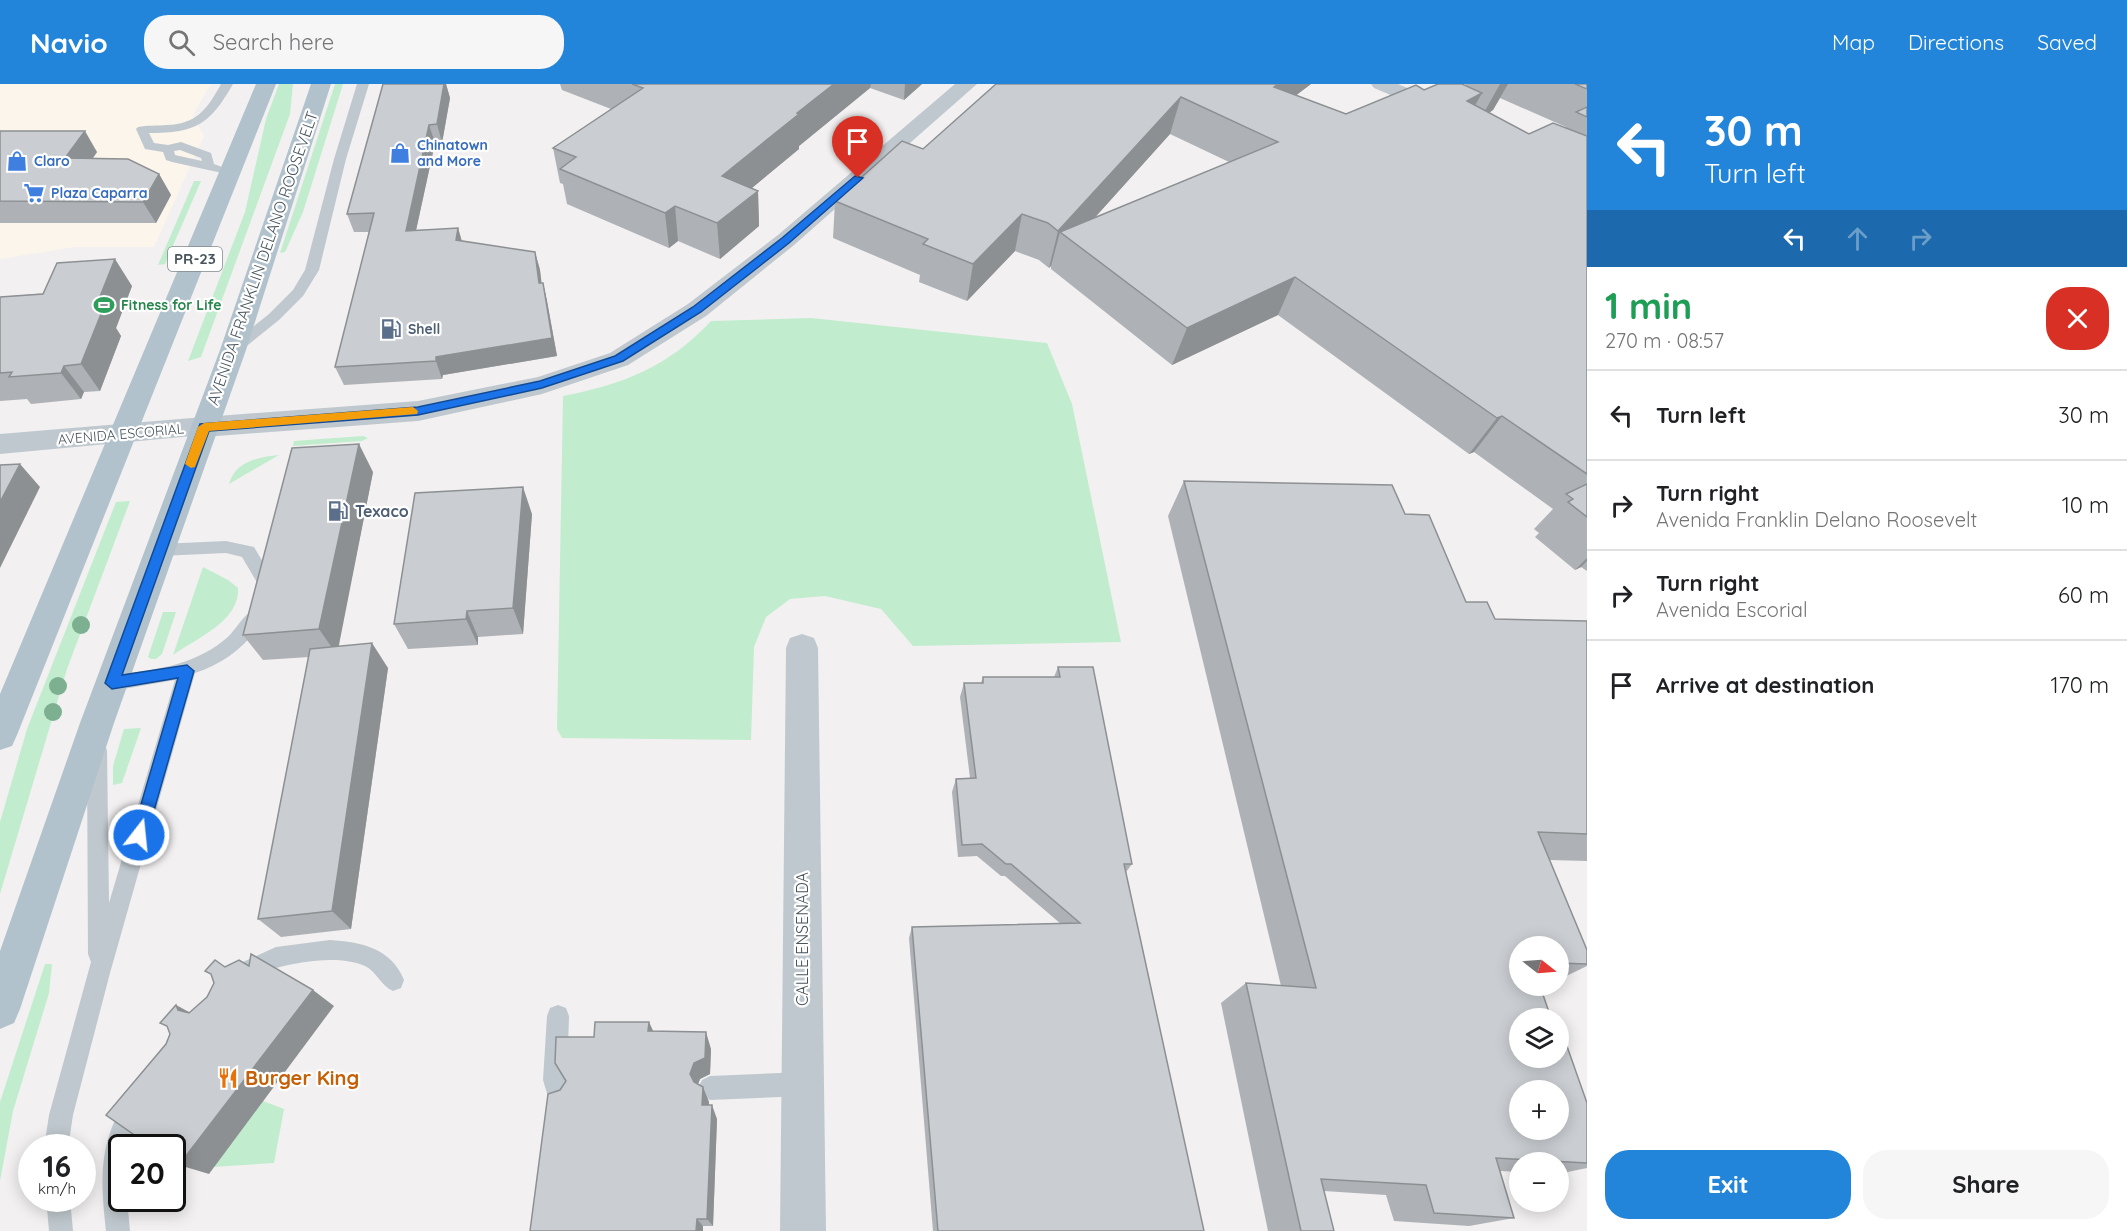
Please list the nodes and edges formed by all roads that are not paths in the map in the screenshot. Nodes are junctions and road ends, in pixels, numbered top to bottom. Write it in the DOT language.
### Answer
graph roads {
  1 [pos="227,84"];
  2 [pos="266,84"];
  3 [pos="321,84"];
  4 [pos="363,84"];
  5 [pos="967,84"];
  6 [pos="1381,84"];
  7 [pos="1456,116"];
  8 [pos="219,170"];
  9 [pos="233,350"];
  10 [pos="204,427"];
  11 [pos="123,433"];
  12 [pos="0,444"];
  13 [pos="160,550"];
  14 [pos="802,648"];
  15 [pos="187,671"];
  16 [pos="112,683"];
  17 [pos="97,723"];
  18 [pos="0,735"];
  19 [pos="251,969"];
  20 [pos="99,973"];
  21 [pos="393,980"];
  22 [pos="0,1010"];
  23 [pos="558,1016"];
  24 [pos="803,1084"];
  25 [pos="710,1088"];
  26 [pos="146,1094"];
  27 [pos="565,1095"];
  28 [pos="58,1134"];
  29 [pos="59,1212"];
  30 [pos="61,1231"];
  31 [pos="118,1231"];
  32 [pos="803,1231"];
  1 -- 8 [label="lane"];
  2 -- 8 [label="main road, PR-23"];
  3 -- 9 [label="main road, AVENIDA FRANKLIN DELANO ROOSEVELT"];
  4 -- 9 [label="lane"];
  5 -- 10 [label="street, AVENIDA ESCORIAL"];
  6 -- 7 [label="street"];
  8 -- 11 [label="main road, PR-23"];
  9 -- 10 [label="main road, AVENIDA FRANKLIN DELANO ROOSEVELT"];
  10 -- 11 [label="street, AVENIDA ESCORIAL"];
  10 -- 13 [label="main road, AVENIDA FRANKLIN DELANO ROOSEVELT"];
  11 -- 12 [label="street, AVENIDA ESCORIAL"];
  11 -- 18 [label="main road, PR-23"];
  13 -- 15 [label="lane"];
  13 -- 16 [label="main road, AVENIDA FRANKLIN DELANO ROOSEVELT"];
  14 -- 24 [label="street, CALLE ENSENADA"];
  15 -- 16 [label="lane"];
  15 -- 20 [label="lane"];
  16 -- 17 [label="main road, AVENIDA FRANKLIN DELANO ROOSEVELT"];
  17 -- 20 [label="lane"];
  17 -- 22 [label="main road, AVENIDA FRANKLIN DELANO ROOSEVELT"];
  19 -- 21 [label="lane"];
  20 -- 28 [label="lane"];
  23 -- 27 [label="lane"];
  24 -- 25 [label="lane"];
  24 -- 32 [label="street, CALLE ENSENADA"];
  26 -- 31 [label="lane"];
  29 -- 30 [label="lane"];
}
